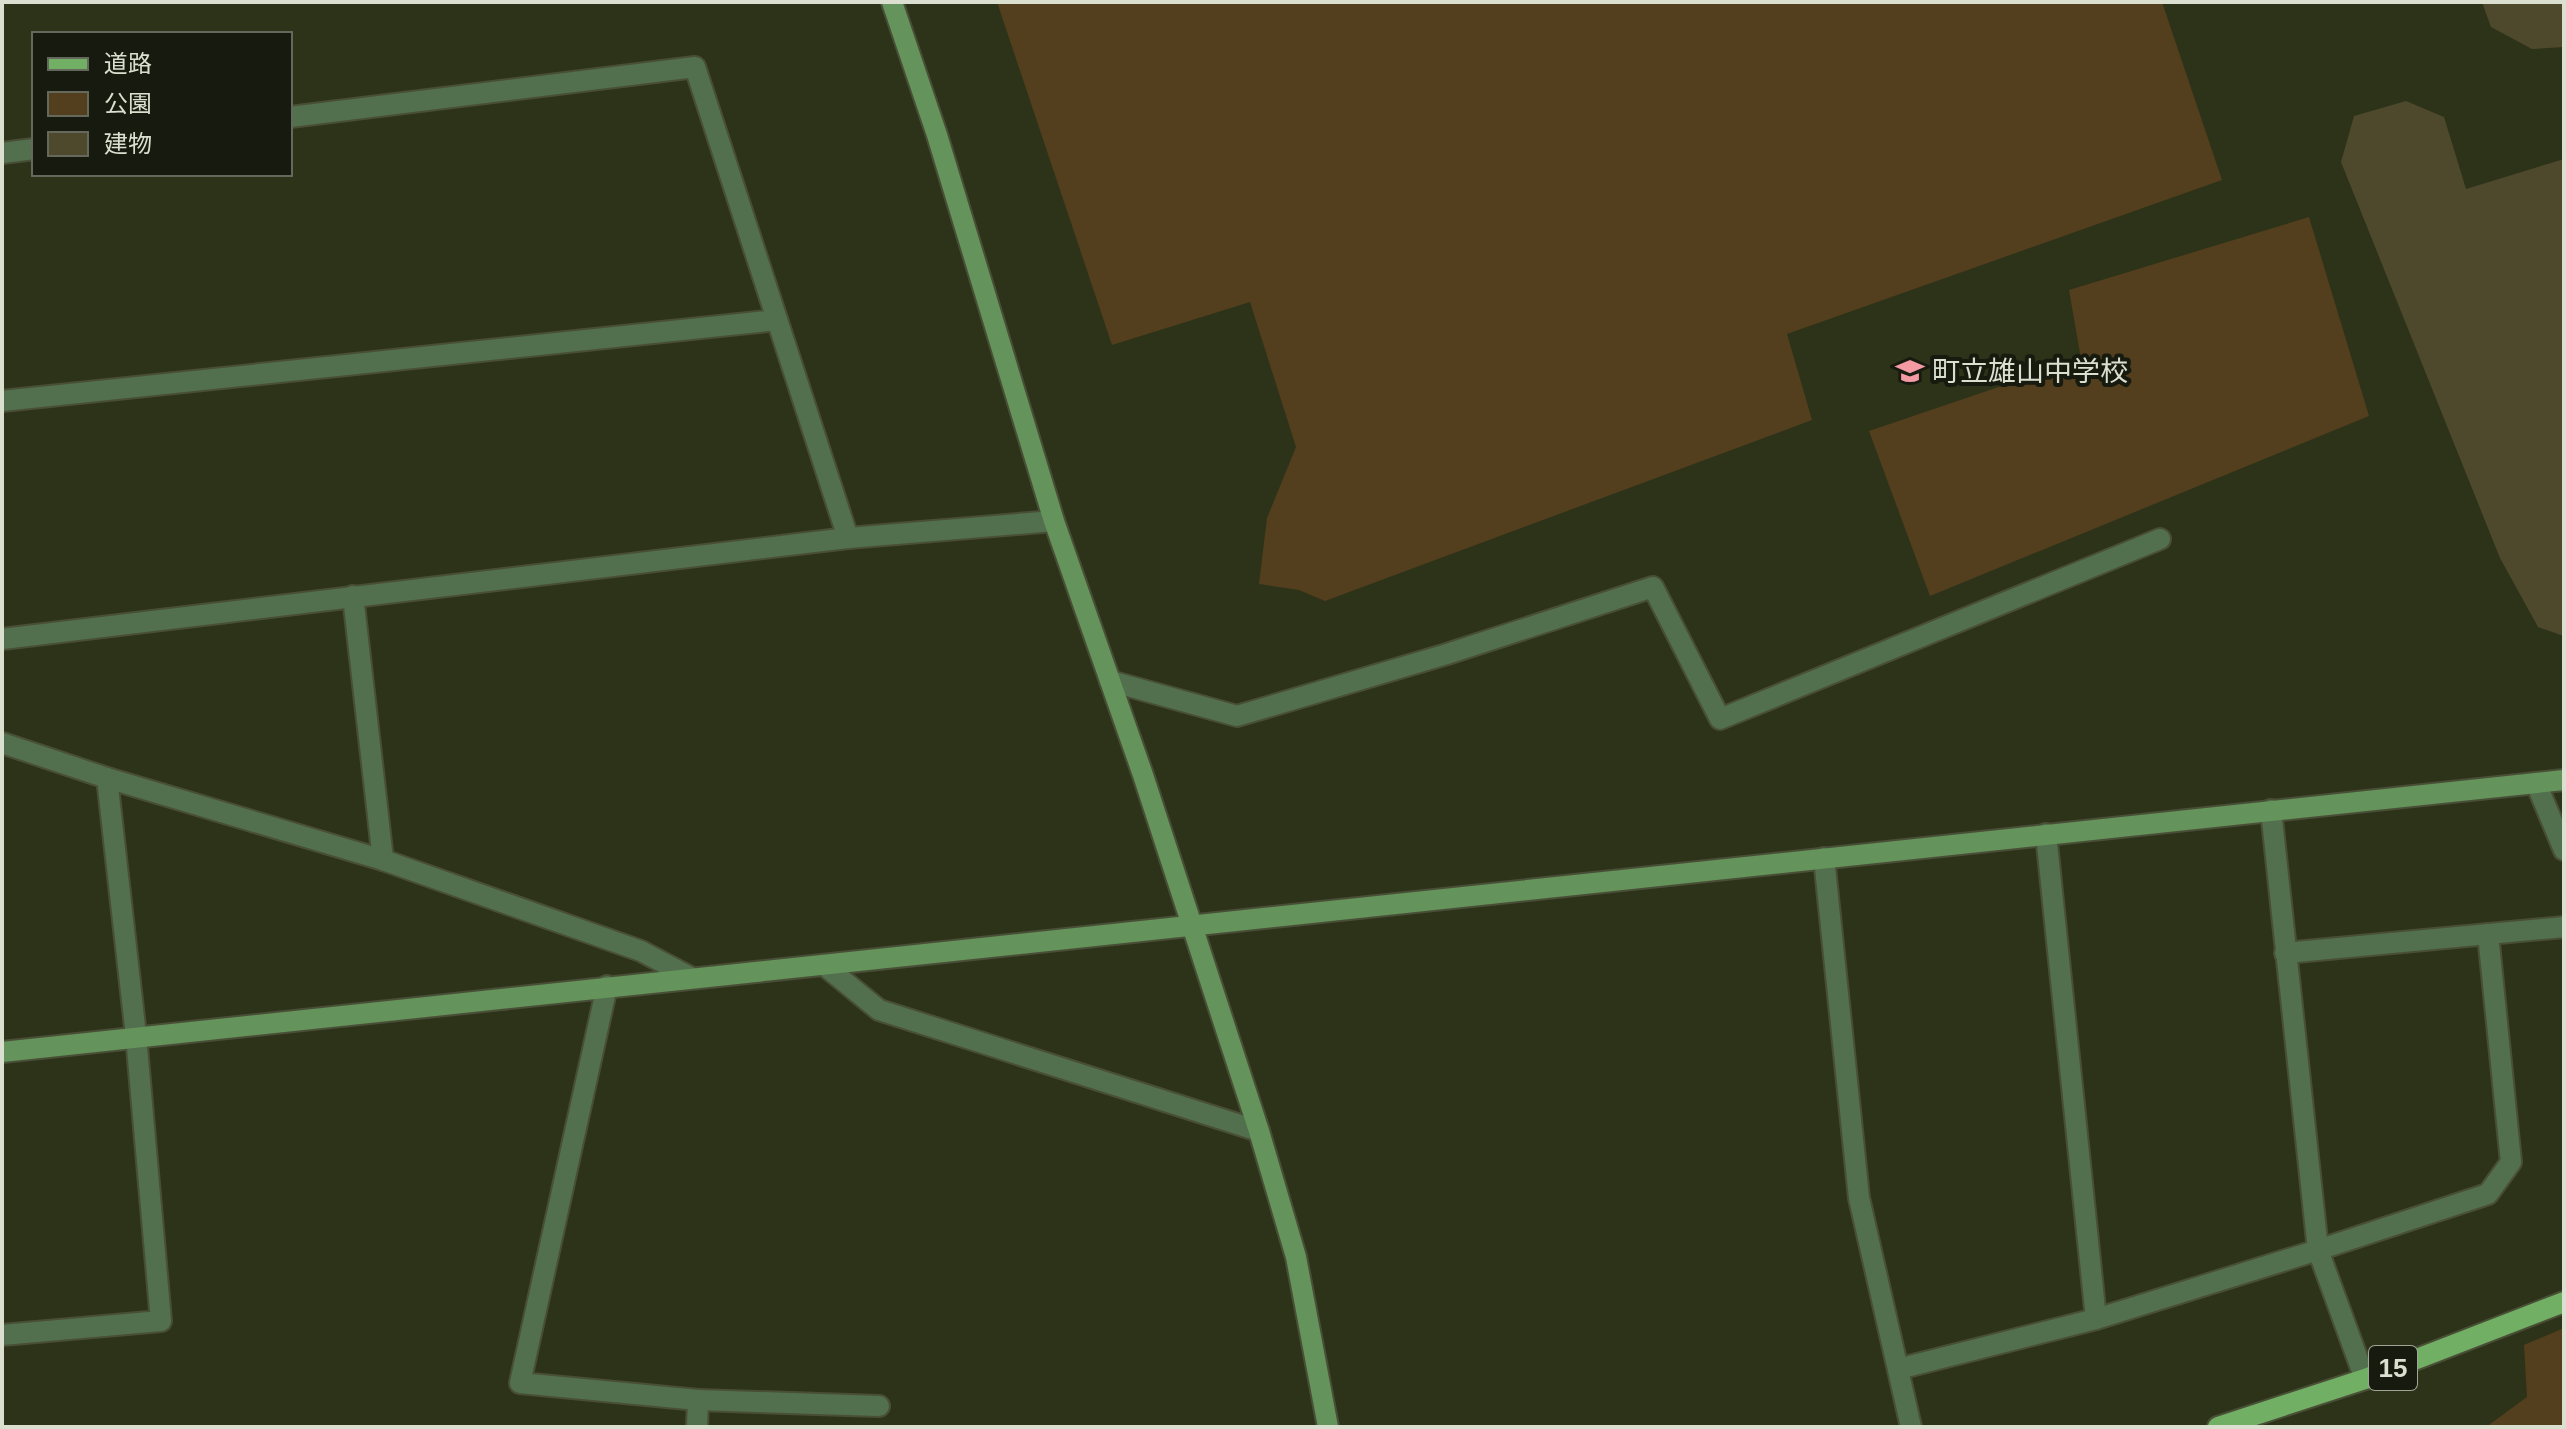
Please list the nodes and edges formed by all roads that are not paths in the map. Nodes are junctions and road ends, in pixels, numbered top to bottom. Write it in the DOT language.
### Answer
graph roads {
  1 [pos="892,2"];
  2 [pos="292,117"];
  3 [pos="32,149"];
  4 [pos="2,153"];
  5 [pos="777,320"];
  6 [pos="2,401"];
  7 [pos="1054,521"];
  8 [pos="848,538"];
  9 [pos="2160,539"];
  10 [pos="353,596"];
  11 [pos="2,639"];
  12 [pos="1110,681"];
  13 [pos="2,743"];
  14 [pos="107,778"];
  15 [pos="2564,780"];
  16 [pos="2536,783"];
  17 [pos="2271,810"];
  18 [pos="2046,834"];
  19 [pos="2564,850"];
  20 [pos="1824,858"];
  21 [pos="383,860"];
  22 [pos="1190,925"];
  23 [pos="2564,927"];
  24 [pos="2488,934"];
  25 [pos="2285,953"];
  26 [pos="824,965"];
  27 [pos="692,978"];
  28 [pos="607,986"];
  29 [pos="136,1036"];
  30 [pos="2,1052"];
  31 [pos="1259,1131"];
  32 [pos="2318,1250"];
  33 [pos="2564,1302"];
  34 [pos="2096,1319"];
  35 [pos="2,1335"];
  36 [pos="1898,1369"];
  37 [pos="2365,1379"];
  38 [pos="698,1400"];
  39 [pos="879,1406"];
  40 [pos="697,1427"];
  41 [pos="1328,1427"];
  42 [pos="1911,1427"];
  43 [pos="2218,1427"];
  1 -- 7 [label="street"];
  2 -- 5 [label="street"];
  3 -- 4 [label="street"];
  5 -- 6 [label="street"];
  5 -- 8 [label="street"];
  7 -- 8 [label="street"];
  7 -- 12 [label="street"];
  8 -- 10 [label="street"];
  9 -- 12 [label="street"];
  10 -- 11 [label="street"];
  10 -- 21 [label="street"];
  12 -- 22 [label="street"];
  13 -- 14 [label="street"];
  14 -- 21 [label="street"];
  14 -- 29 [label="street"];
  15 -- 16 [label="street"];
  16 -- 17 [label="street"];
  16 -- 19 [label="street"];
  17 -- 18 [label="street"];
  17 -- 25 [label="street"];
  18 -- 20 [label="street"];
  18 -- 34 [label="street"];
  20 -- 22 [label="street"];
  20 -- 36 [label="street"];
  21 -- 27 [label="street"];
  22 -- 26 [label="street"];
  22 -- 31 [label="street"];
  23 -- 24 [label="street"];
  24 -- 25 [label="street"];
  24 -- 32 [label="street"];
  25 -- 32 [label="street"];
  26 -- 27 [label="street"];
  26 -- 31 [label="street"];
  27 -- 28 [label="street"];
  28 -- 29 [label="street"];
  28 -- 38 [label="street"];
  29 -- 30 [label="street"];
  29 -- 35 [label="street"];
  31 -- 41 [label="street"];
  32 -- 34 [label="street"];
  32 -- 37 [label="street"];
  33 -- 37 [label="main road, 15"];
  34 -- 36 [label="street"];
  36 -- 42 [label="street"];
  37 -- 43 [label="main road, 15"];
  38 -- 39 [label="street"];
  38 -- 40 [label="street"];
}
